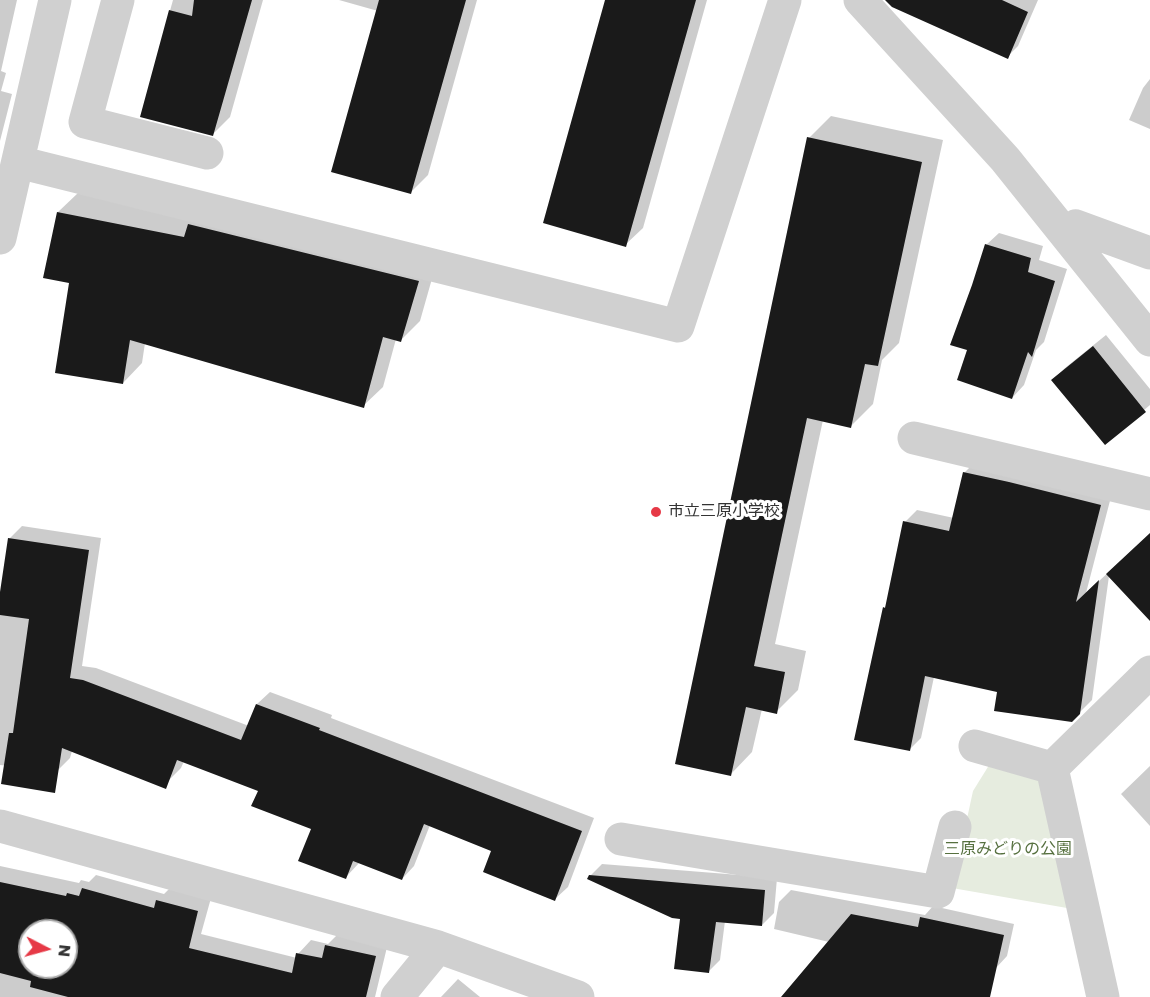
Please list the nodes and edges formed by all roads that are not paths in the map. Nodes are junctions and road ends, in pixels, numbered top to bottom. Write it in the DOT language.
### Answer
graph roads {
  1 [pos="55,0"];
  2 [pos="118,0"];
  3 [pos="785,0"];
  4 [pos="860,0"];
  5 [pos="207,153"];
  6 [pos="18,162"];
  7 [pos="1066,235"];
  8 [pos="0,238"];
  9 [pos="1150,253"];
  10 [pos="1135,306"];
  11 [pos="1150,340"];
  12 [pos="914,438"];
  13 [pos="1150,494"];
  14 [pos="1150,672"];
  15 [pos="975,746"];
  16 [pos="1052,768"];
  17 [pos="0,826"];
  18 [pos="955,827"];
  19 [pos="621,839"];
  20 [pos="438,947"];
  21 [pos="398,997"];
  22 [pos="578,997"];
  23 [pos="1103,997"];
  1 -- 6 [label="street"];
  2 -- 5 [label="street"];
  3 -- 6 [label="street"];
  4 -- 7 [label="street"];
  6 -- 8 [label="street"];
  7 -- 9 [label="street"];
  7 -- 10 [label="street"];
  10 -- 11 [label="street"];
  12 -- 13 [label="street"];
  14 -- 16 [label="street"];
  15 -- 16 [label="street"];
  16 -- 23 [label="street"];
  17 -- 20 [label="street"];
  18 -- 19 [label="street"];
  20 -- 21 [label="street"];
  20 -- 22 [label="street"];
}
